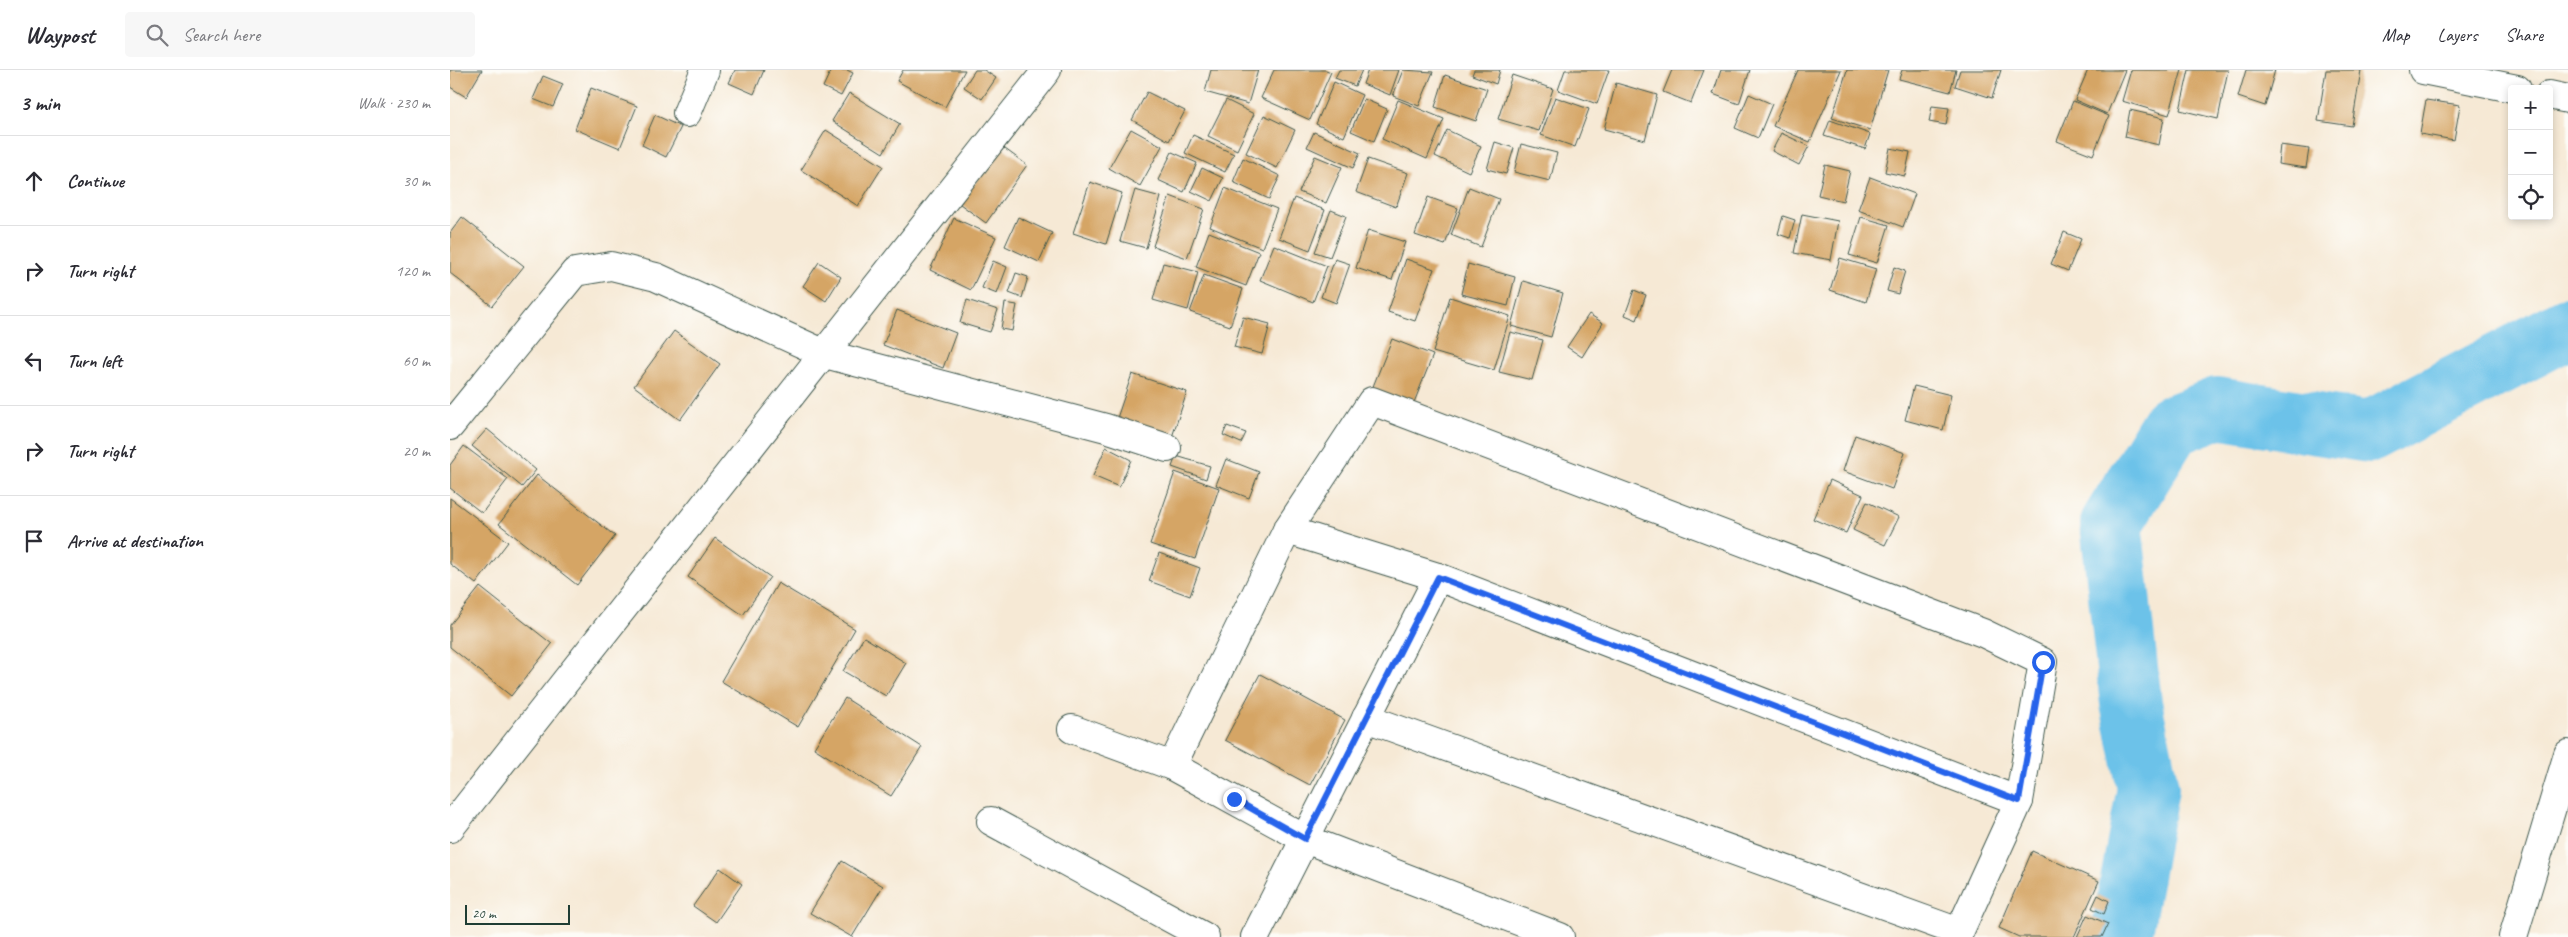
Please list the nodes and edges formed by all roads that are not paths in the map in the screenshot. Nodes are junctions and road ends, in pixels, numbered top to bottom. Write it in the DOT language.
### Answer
graph roads {
  1 [pos="705,70"];
  2 [pos="1047,70"];
  3 [pos="2423,70"];
  4 [pos="2508,87"];
  5 [pos="2553,96"];
  6 [pos="2568,99"];
  7 [pos="688,113"];
  8 [pos="824,354"];
  9 [pos="450,426"];
  10 [pos="1167,448"];
  11 [pos="1287,530"];
  12 [pos="1438,577"];
  13 [pos="1366,718"];
  14 [pos="1072,729"];
  15 [pos="2568,754"];
  16 [pos="1172,766"];
  17 [pos="2019,801"];
  18 [pos="991,820"];
  19 [pos="450,828"];
  20 [pos="1305,839"];
  21 [pos="1958,935"];
  22 [pos="2521,936"];
  23 [pos="1205,937"];
  24 [pos="1255,937"];
  25 [pos="1560,937"];
  1 -- 7 [label="street"];
  2 -- 8 [label="street"];
  3 -- 4 [label="street"];
  5 -- 6 [label="street"];
  8 -- 9 [label="street"];
  8 -- 10 [label="street"];
  8 -- 19 [label="street"];
  11 -- 12 [label="street"];
  11 -- 16 [label="street"];
  11 -- 17 [label="street"];
  12 -- 13 [label="street"];
  12 -- 17 [label="street"];
  13 -- 20 [label="street"];
  13 -- 21 [label="street"];
  14 -- 16 [label="street"];
  15 -- 22 [label="street"];
  16 -- 20 [label="street"];
  17 -- 21 [label="street"];
  18 -- 23 [label="street"];
  20 -- 24 [label="street"];
  20 -- 25 [label="street"];
}
